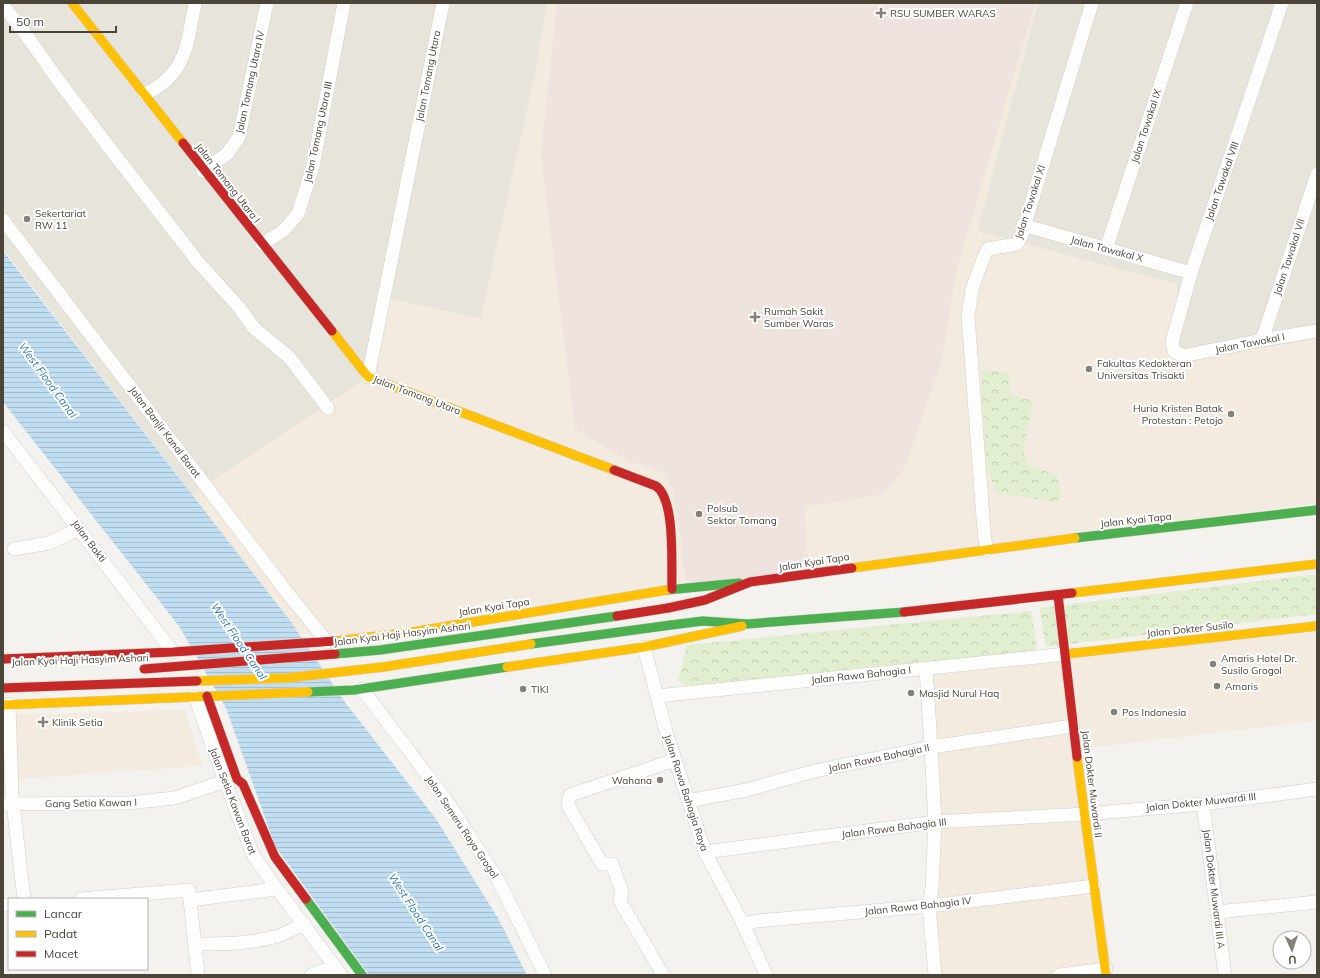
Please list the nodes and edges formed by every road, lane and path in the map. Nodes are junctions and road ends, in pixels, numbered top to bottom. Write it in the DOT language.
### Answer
graph roads {
  1 [pos="72,3"];
  2 [pos="195,3"];
  3 [pos="267,3"];
  4 [pos="344,3"];
  5 [pos="443,3"];
  6 [pos="1092,3"];
  7 [pos="1187,3"];
  8 [pos="1282,3"];
  9 [pos="3,6"];
  10 [pos="145,94"];
  11 [pos="203,171"];
  12 [pos="1317,174"];
  13 [pos="1314,190"];
  14 [pos="3,220"];
  15 [pos="1023,225"];
  16 [pos="262,244"];
  17 [pos="1106,249"];
  18 [pos="1191,273"];
  19 [pos="1317,331"];
  20 [pos="1262,340"];
  21 [pos="1183,356"];
  22 [pos="368,377"];
  23 [pos="328,408"];
  24 [pos="3,431"];
  25 [pos="1317,510"];
  26 [pos="79,529"];
  27 [pos="14,549"];
  28 [pos="986,550"];
  29 [pos="1317,564"];
  30 [pos="750,582"];
  31 [pos="672,589"];
  32 [pos="1058,596"];
  33 [pos="747,624"];
  34 [pos="1317,626"];
  35 [pos="322,643"];
  36 [pos="644,647"];
  37 [pos="175,652"];
  38 [pos="1066,654"];
  39 [pos="7,659"];
  40 [pos="926,669"];
  41 [pos="134,670"];
  42 [pos="26,676"];
  43 [pos="3,688"];
  44 [pos="358,690"];
  45 [pos="208,696"];
  46 [pos="657,696"];
  47 [pos="43,703"];
  48 [pos="9,704"];
  49 [pos="1073,726"];
  50 [pos="931,747"];
  51 [pos="675,760"];
  52 [pos="225,782"];
  53 [pos="1317,789"];
  54 [pos="688,802"];
  55 [pos="8,804"];
  56 [pos="1203,804"];
  57 [pos="1084,814"];
  58 [pos="934,822"];
  59 [pos="704,852"];
  60 [pos="1094,886"];
  61 [pos="277,890"];
  62 [pos="24,898"];
  63 [pos="93,898"];
  64 [pos="190,900"];
  65 [pos="1317,902"];
  66 [pos="928,906"];
  67 [pos="1217,912"];
  68 [pos="304,924"];
  69 [pos="743,924"];
  70 [pos="195,944"];
  71 [pos="338,970"];
  72 [pos="1106,972"];
  73 [pos="198,975"];
  74 [pos="311,975"];
  75 [pos="362,975"];
  76 [pos="545,975"];
  77 [pos="663,975"];
  78 [pos="766,975"];
  79 [pos="935,975"];
  80 [pos="1060,975"];
  81 [pos="1225,975"];
  1 -- 10 [label="main road, Jalan Tomang Utara I"];
  2 -- 10 [label="street"];
  3 -- 11 [label="street, Jalan Tomang Utara IV"];
  4 -- 16 [label="street, Jalan Tomang Utara III"];
  5 -- 22 [label="street, Jalan Tomang Utara"];
  6 -- 15 [label="street, Jalan Tawakal XI"];
  7 -- 17 [label="street, Jalan Tawakal IX"];
  8 -- 18 [label="street, Jalan Tawakal VIII"];
  9 -- 23 [label="street"];
  10 -- 11 [label="main road, Jalan Tomang Utara I"];
  11 -- 16 [label="main road, Jalan Tomang Utara I"];
  12 -- 13 [label="street, Jalan Tawakal VII"];
  13 -- 20 [label="street, Jalan Tawakal VII"];
  14 -- 35 [label="street, Jalan Banjir Kanal Barat"];
  15 -- 17 [label="street, Jalan Tawakal X"];
  15 -- 28 [label="street, Jalan Tawakal XI"];
  16 -- 22 [label="main road, Jalan Tomang Utara I"];
  17 -- 18 [label="street, Jalan Tawakal X"];
  18 -- 21 [label="street, Jalan Tawakal VIII"];
  19 -- 20 [label="street, Jalan Tawakal I"];
  20 -- 21 [label="street, Jalan Tawakal I"];
  22 -- 31 [label="main road, Jalan Tomang Utara"];
  24 -- 26 [label="street, Jalan Bakti"];
  25 -- 28 [label="main road, Jalan Kyai Tapa"];
  26 -- 27 [label="street"];
  26 -- 37 [label="street, Jalan Bakti"];
  28 -- 30 [label="main road, Jalan Kyai Tapa"];
  29 -- 32 [label="main road"];
  30 -- 31 [label="main road, Jalan Kyai Tapa"];
  30 -- 41 [label="main road, Jalan Kyai Haji Hasyim Ashari, bridge"];
  31 -- 35 [label="main road, Jalan Kyai Tapa"];
  32 -- 33 [label="main road"];
  32 -- 38 [label="main road, Jalan Dokter Muwardi II"];
  33 -- 36 [label="main road"];
  33 -- 43 [label="main road, bridge"];
  34 -- 38 [label="main road, Jalan Dokter Susilo"];
  35 -- 37 [label="main road, Jalan Kyai Haji Hasyim Ashari"];
  36 -- 44 [label="main road"];
  36 -- 46 [label="street, Jalan Rawa Bahagia Raya"];
  37 -- 39 [label="main road, Jalan Kyai Haji Hasyim Ashari"];
  38 -- 40 [label="street, Jalan Rawa Bahagia I"];
  38 -- 49 [label="main road, Jalan Dokter Muwardi II"];
  39 -- 42 [label="main road"];
  40 -- 46 [label="street, Jalan Rawa Bahagia I"];
  40 -- 50 [label="street"];
  42 -- 47 [label="main road"];
  42 -- 48 [label="main road"];
  44 -- 45 [label="main road"];
  44 -- 76 [label="street, Jalan Semeru Raya Grogol"];
  45 -- 47 [label="main road"];
  45 -- 52 [label="street, Jalan Setia Kawan Barat"];
  45 -- 75 [label="main road, Jalan Setia Kawan Barat"];
  46 -- 51 [label="street, Jalan Rawa Bahagia Raya"];
  47 -- 48 [label="main road"];
  48 -- 55 [label="street"];
  49 -- 50 [label="street, Jalan Rawa Bahagia II"];
  49 -- 57 [label="main road, Jalan Dokter Muwardi II"];
  50 -- 54 [label="street, Jalan Rawa Bahagia II"];
  50 -- 58 [label="street"];
  51 -- 54 [label="street, Jalan Rawa Bahagia Raya"];
  51 -- 77 [label="street"];
  52 -- 55 [label="street, Gang Setia Kawan I"];
  52 -- 61 [label="street, Jalan Setia Kawan Barat"];
  53 -- 56 [label="street, Jalan Dokter Muwardi III"];
  54 -- 59 [label="street, Jalan Rawa Bahagia Raya"];
  55 -- 62 [label="street"];
  56 -- 57 [label="street, Jalan Dokter Muwardi III"];
  56 -- 67 [label="street, Jalan Dokter Muwardi III A"];
  57 -- 58 [label="street, Jalan Rawa Bahagia III"];
  57 -- 60 [label="main road, Jalan Dokter Muwardi II"];
  58 -- 59 [label="street, Jalan Rawa Bahagia III"];
  58 -- 66 [label="street"];
  59 -- 69 [label="street, Jalan Rawa Bahagia Raya"];
  60 -- 66 [label="street, Jalan Rawa Bahagia IV"];
  60 -- 72 [label="main road, Jalan Dokter Muwardi II"];
  61 -- 64 [label="street"];
  61 -- 68 [label="street, Jalan Setia Kawan Barat"];
  63 -- 64 [label="street"];
  64 -- 70 [label="street"];
  65 -- 67 [label="street"];
  66 -- 69 [label="street, Jalan Rawa Bahagia IV"];
  66 -- 79 [label="street"];
  67 -- 81 [label="street, Jalan Dokter Muwardi III A"];
  68 -- 70 [label="street"];
  68 -- 71 [label="street, Jalan Setia Kawan Barat"];
  69 -- 78 [label="street, Jalan Rawa Bahagia Raya"];
  70 -- 73 [label="street"];
  71 -- 74 [label="street"];
  72 -- 80 [label="street"];
}
